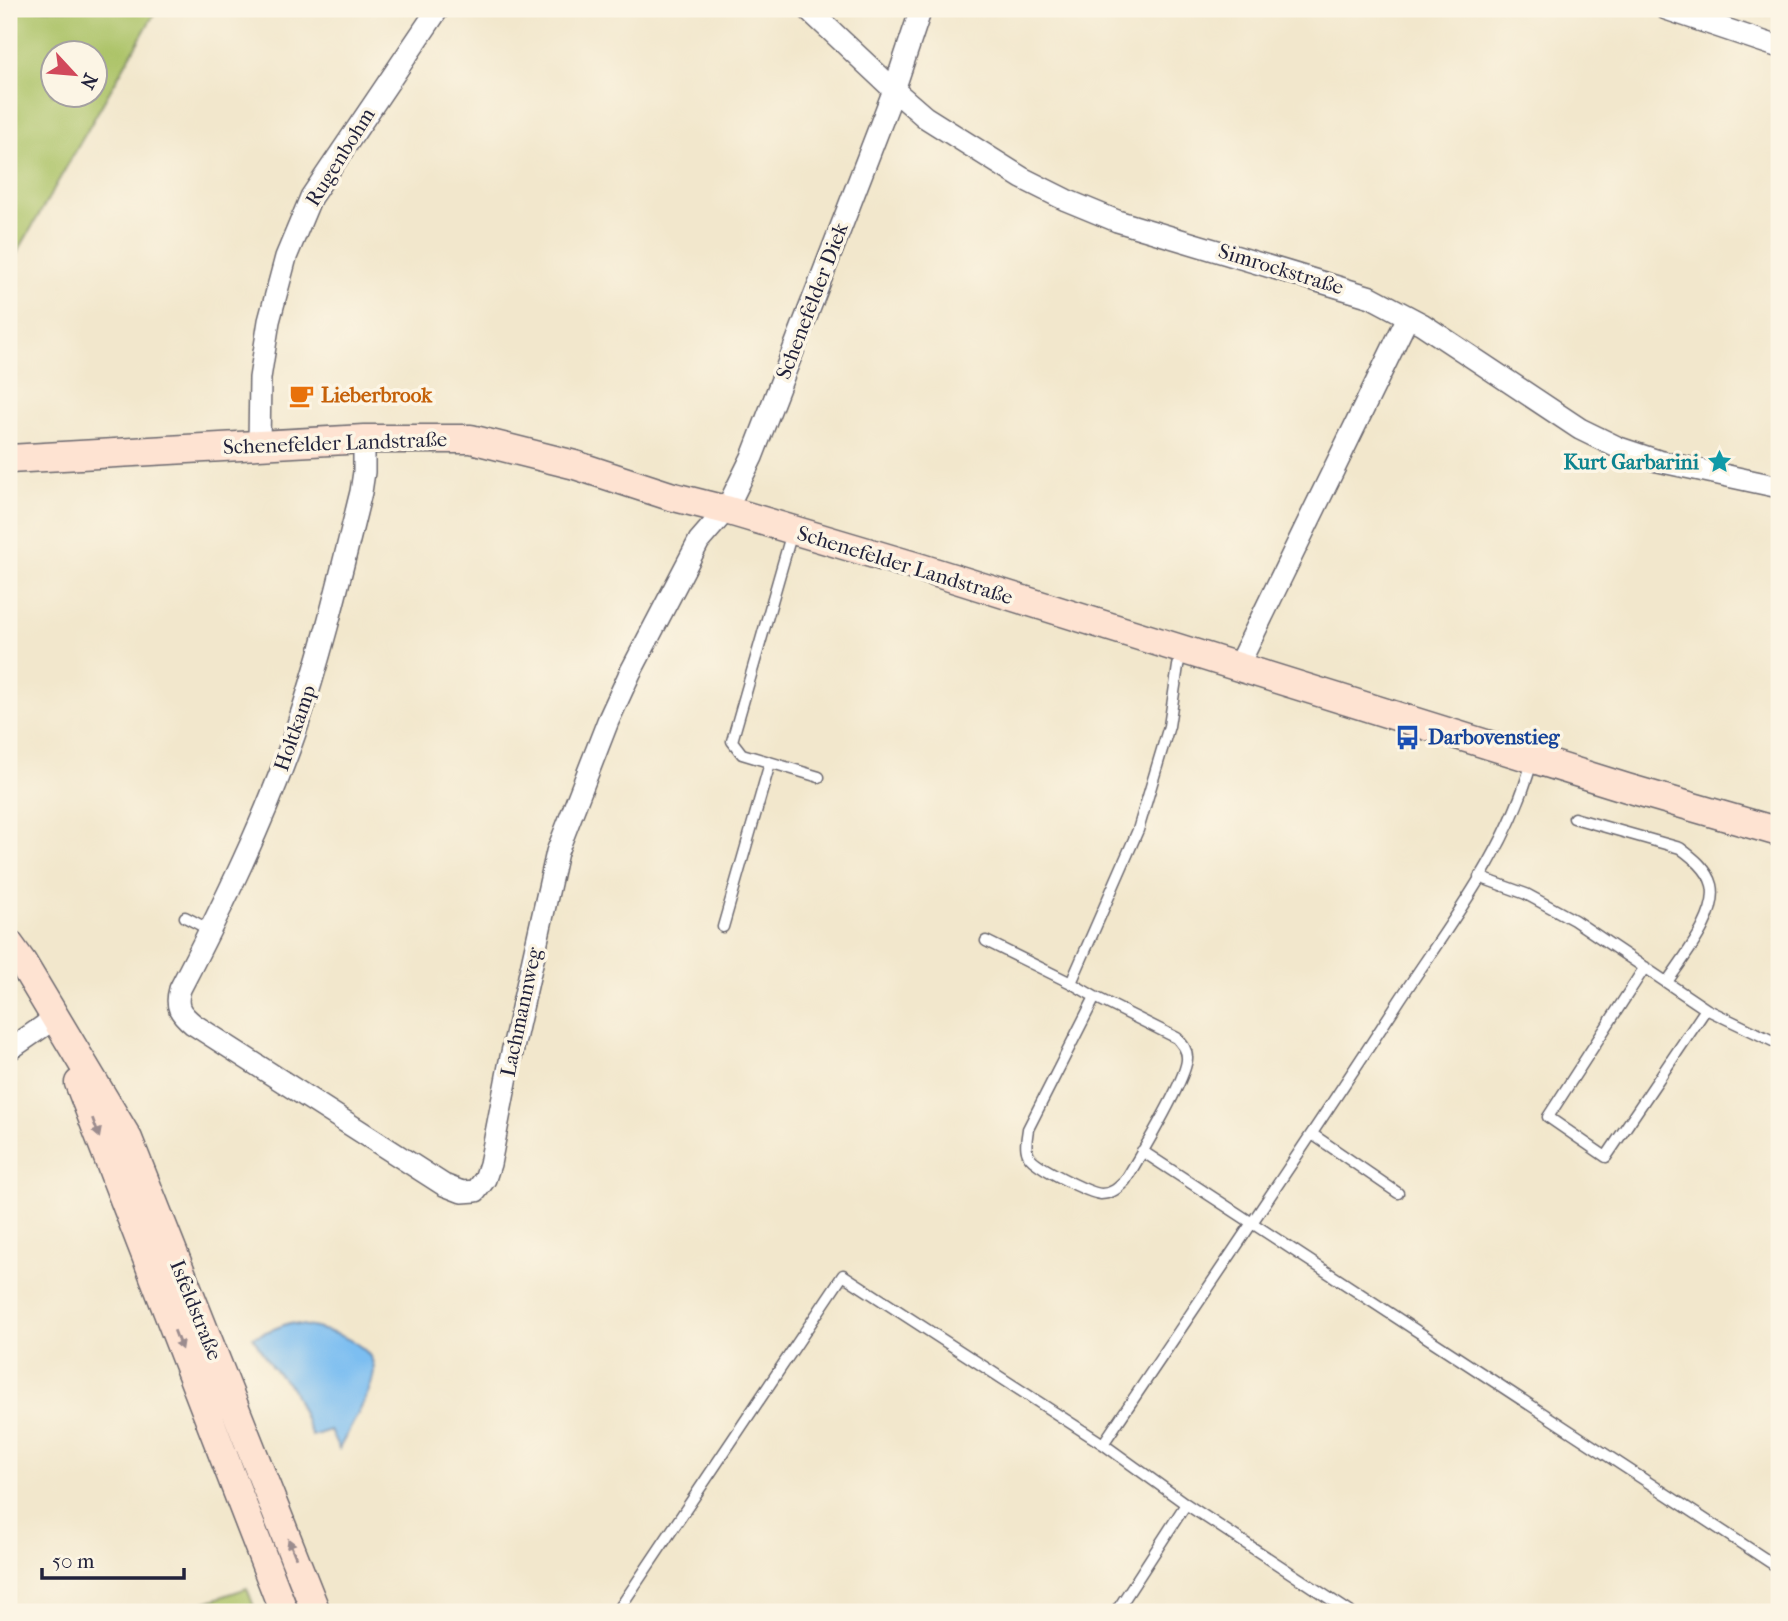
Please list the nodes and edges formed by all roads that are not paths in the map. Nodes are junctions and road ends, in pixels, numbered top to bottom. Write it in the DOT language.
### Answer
graph roads {
  1 [pos="438,9"];
  2 [pos="808,9"];
  3 [pos="921,9"];
  4 [pos="1666,9"];
  5 [pos="1779,47"];
  6 [pos="894,90"];
  7 [pos="1408,317"];
  8 [pos="364,439"];
  9 [pos="259,445"];
  10 [pos="9,459"];
  11 [pos="1779,487"];
  12 [pos="726,510"];
  13 [pos="792,532"];
  14 [pos="1182,651"];
  15 [pos="1237,668"];
  16 [pos="1533,759"];
  17 [pos="770,763"];
  18 [pos="819,777"];
  19 [pos="1574,818"];
  20 [pos="1779,832"];
  21 [pos="1479,877"];
  22 [pos="185,917"];
  23 [pos="723,928"];
  24 [pos="210,930"];
  25 [pos="986,941"];
  26 [pos="9,944"];
  27 [pos="1646,967"];
  28 [pos="1667,982"];
  29 [pos="1071,983"];
  30 [pos="1095,997"];
  31 [pos="176,1000"];
  32 [pos="1706,1009"];
  33 [pos="55,1018"];
  34 [pos="1779,1044"];
  35 [pos="9,1050"];
  36 [pos="1312,1134"];
  37 [pos="1142,1151"];
  38 [pos="1398,1194"];
  39 [pos="1252,1222"];
  40 [pos="1103,1444"];
  41 [pos="1186,1504"];
  42 [pos="1779,1568"];
  43 [pos="284,1612"];
  44 [pos="316,1612"];
  45 [pos="617,1612"];
  46 [pos="1116,1612"];
  47 [pos="1350,1612"];
  1 -- 9 [label="street, Rugenbohm"];
  2 -- 6 [label="street, Simrockstraße"];
  3 -- 6 [label="street, Schenefelder Diek"];
  4 -- 5 [label="street"];
  6 -- 7 [label="street, Simrockstraße"];
  6 -- 12 [label="street, Schenefelder Diek"];
  7 -- 11 [label="street, Simrockstraße"];
  7 -- 15 [label="street"];
  8 -- 9 [label="street, Schenefelder Landstraße"];
  8 -- 12 [label="street, Schenefelder Landstraße"];
  8 -- 24 [label="street, Holtkamp"];
  9 -- 10 [label="street, Schenefelder Landstraße"];
  12 -- 13 [label="street, Schenefelder Landstraße"];
  12 -- 31 [label="street, Lachmannweg"];
  13 -- 14 [label="street, Schenefelder Landstraße"];
  13 -- 17 [label="lane"];
  14 -- 15 [label="street, Schenefelder Landstraße"];
  14 -- 29 [label="lane"];
  15 -- 16 [label="street, Schenefelder Landstraße"];
  16 -- 20 [label="street, Schenefelder Landstraße"];
  16 -- 21 [label="lane"];
  17 -- 18 [label="lane"];
  17 -- 23 [label="lane"];
  19 -- 28 [label="lane"];
  21 -- 27 [label="lane"];
  21 -- 36 [label="lane"];
  22 -- 24 [label="lane"];
  24 -- 31 [label="street, Holtkamp"];
  25 -- 29 [label="lane"];
  26 -- 33 [label="street, Isfeldstraße"];
  27 -- 28 [label="lane"];
  27 -- 32 [label="lane"];
  28 -- 32 [label="lane"];
  29 -- 30 [label="lane"];
  30 -- 37 [label="lane"];
  30 -- 37 [label="lane"];
  32 -- 34 [label="lane"];
  33 -- 35 [label="street"];
  33 -- 43 [label="street, Isfeldstraße, one-way"];
  44 -- 33 [label="street, Isfeldstraße, one-way"];
  36 -- 38 [label="lane"];
  36 -- 39 [label="lane"];
  37 -- 39 [label="lane"];
  39 -- 40 [label="lane"];
  39 -- 42 [label="lane"];
  40 -- 41 [label="lane"];
  40 -- 45 [label="lane"];
  41 -- 46 [label="lane"];
  41 -- 47 [label="lane"];
}
